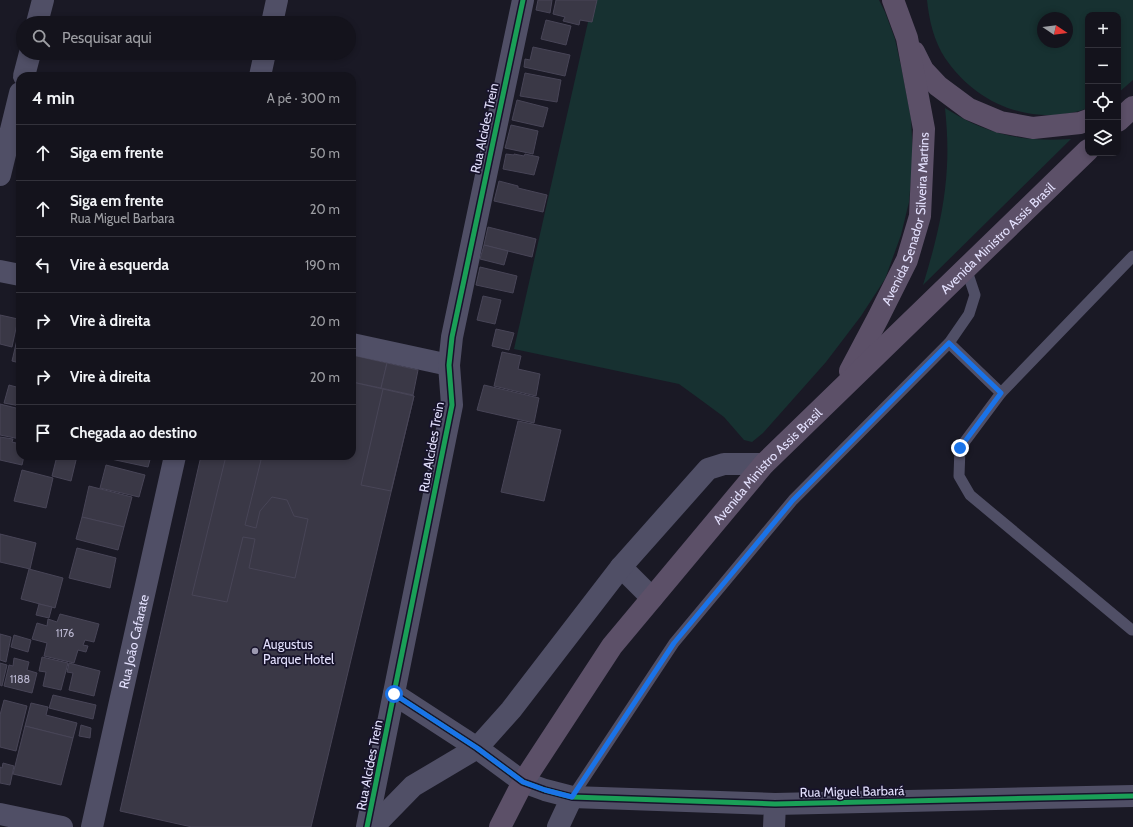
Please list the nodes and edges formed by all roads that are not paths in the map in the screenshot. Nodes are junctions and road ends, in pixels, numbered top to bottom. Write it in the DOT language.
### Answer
graph roads {
  1 [pos="43,0"];
  2 [pos="277,0"];
  3 [pos="523,0"];
  4 [pos="893,0"];
  5 [pos="907,0"];
  6 [pos="39,16"];
  7 [pos="274,16"];
  8 [pos="907,38"];
  9 [pos="28,60"];
  10 [pos="263,60"];
  11 [pos="25,72"];
  12 [pos="261,72"];
  13 [pos="1133,106"];
  14 [pos="16,109"];
  15 [pos="1121,109"];
  16 [pos="1119,120"];
  17 [pos="1085,121"];
  18 [pos="1085,153"];
  19 [pos="0,175"];
  20 [pos="1133,256"];
  21 [pos="966,268"];
  22 [pos="0,271"];
  23 [pos="16,274"];
  24 [pos="949,343"];
  25 [pos="356,345"];
  26 [pos="449,365"];
  27 [pos="840,389"];
  28 [pos="1001,393"];
  29 [pos="174,460"];
  30 [pos="764,464"];
  31 [pos="621,567"];
  32 [pos="652,598"];
  33 [pos="1133,630"];
  34 [pos="394,694"];
  35 [pos="477,748"];
  36 [pos="523,782"];
  37 [pos="1133,796"];
  38 [pos="572,797"];
  39 [pos="775,804"];
  40 [pos="0,814"];
  41 [pos="28,824"];
  42 [pos="62,827"];
  43 [pos="92,827"];
  44 [pos="367,827"];
  45 [pos="373,827"];
  46 [pos="500,827"];
  47 [pos="558,827"];
  48 [pos="774,827"];
  1 -- 6 [label="street"];
  2 -- 7 [label="street"];
  3 -- 26 [label="street, Rua Alcides Trein"];
  4 -- 8 [label="highway"];
  5 -- 8 [label="highway"];
  8 -- 17 [label="highway"];
  8 -- 27 [label="highway, Avenida Senador Silveira Martins"];
  9 -- 11 [label="street"];
  10 -- 12 [label="street"];
  13 -- 15 [label="highway"];
  13 -- 16 [label="highway"];
  14 -- 19 [label="street"];
  18 -- 21 [label="highway, Avenida Ministro Assis Brasil"];
  20 -- 28 [label="lane"];
  21 -- 24 [label="lane"];
  21 -- 27 [label="highway, Avenida Ministro Assis Brasil"];
  22 -- 23 [label="street"];
  24 -- 28 [label="lane"];
  24 -- 38 [label="lane"];
  25 -- 26 [label="street"];
  26 -- 34 [label="street, Rua Alcides Trein"];
  27 -- 30 [label="highway, Avenida Ministro Assis Brasil"];
  28 -- 33 [label="lane"];
  29 -- 43 [label="street, Rua João Cafarate"];
  30 -- 31 [label="street"];
  30 -- 32 [label="highway, Avenida Ministro Assis Brasil"];
  31 -- 32 [label="street"];
  31 -- 35 [label="street"];
  32 -- 36 [label="highway, Avenida Ministro Assis Brasil"];
  34 -- 35 [label="street, Rua Miguel Barbará"];
  34 -- 44 [label="street, Rua Alcides Trein"];
  35 -- 36 [label="street, Rua Miguel Barbará"];
  35 -- 45 [label="street"];
  36 -- 38 [label="street, Rua Miguel Barbará"];
  36 -- 46 [label="highway, Avenida Ministro Assis Brasil"];
  37 -- 39 [label="street, Rua Miguel Barbará"];
  38 -- 39 [label="street, Rua Miguel Barbará"];
  38 -- 47 [label="street"];
  39 -- 48 [label="street"];
  40 -- 41 [label="street"];
  41 -- 42 [label="street"];
}
